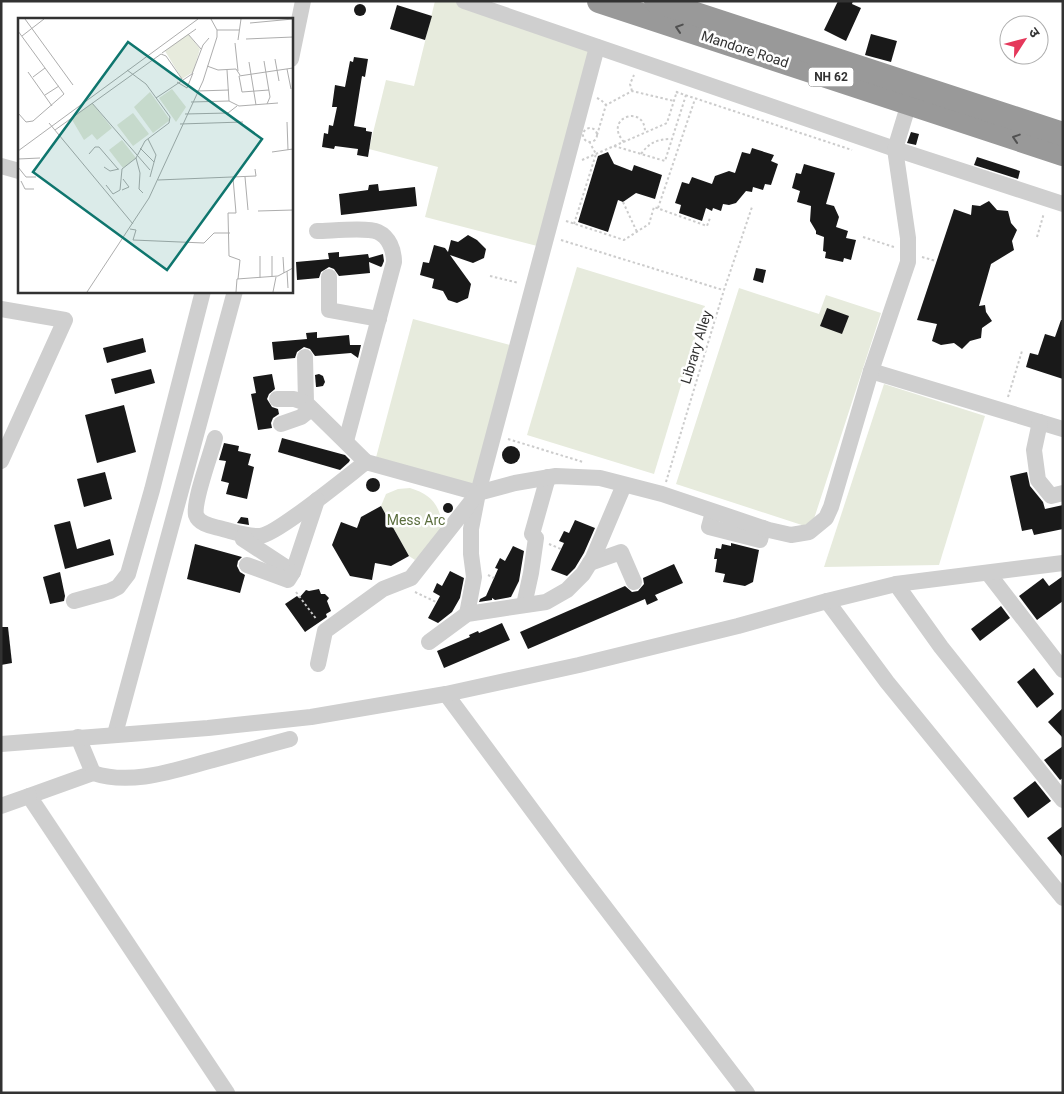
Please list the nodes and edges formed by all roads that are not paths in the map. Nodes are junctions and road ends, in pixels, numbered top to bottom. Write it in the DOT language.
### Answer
graph roads {
  1 [pos="304,1"];
  2 [pos="464,1"];
  3 [pos="599,1"];
  4 [pos="656,1"];
  5 [pos="597,47"];
  6 [pos="292,55"];
  7 [pos="910,103"];
  8 [pos="1063,134"];
  9 [pos="895,149"];
  10 [pos="1063,154"];
  11 [pos="1,166"];
  12 [pos="18,171"];
  13 [pos="1056,202"];
  14 [pos="317,231"];
  15 [pos="329,277"];
  16 [pos="203,292"];
  17 [pos="235,292"];
  18 [pos="1,309"];
  19 [pos="379,320"];
  20 [pos="305,357"];
  21 [pos="871,371"];
  22 [pos="277,400"];
  23 [pos="309,406"];
  24 [pos="1040,422"];
  25 [pos="281,424"];
  26 [pos="1063,429"];
  27 [pos="215,438"];
  28 [pos="346,441"];
  29 [pos="1,461"];
  30 [pos="366,462"];
  31 [pos="548,478"];
  32 [pos="624,485"];
  33 [pos="478,493"];
  34 [pos="1063,493"];
  35 [pos="317,500"];
  36 [pos="244,535"];
  37 [pos="590,563"];
  38 [pos="1063,563"];
  39 [pos="247,566"];
  40 [pos="988,573"];
  41 [pos="290,576"];
  42 [pos="634,582"];
  43 [pos="896,584"];
  44 [pos="74,601"];
  45 [pos="826,601"];
  46 [pos="524,605"];
  47 [pos="468,614"];
  48 [pos="429,642"];
  49 [pos="318,664"];
  50 [pos="1063,670"];
  51 [pos="446,694"];
  52 [pos="115,734"];
  53 [pos="78,738"];
  54 [pos="290,739"];
  55 [pos="1,744"];
  56 [pos="93,773"];
  57 [pos="29,796"];
  58 [pos="1063,800"];
  59 [pos="1,806"];
  60 [pos="1063,898"];
  61 [pos="743,1091"];
  62 [pos="227,1093"];
  1 -- 6 [label="street"];
  2 -- 5 [label="street"];
  7 -- 3 [label="highway, Mandore Road / NH 62, one-way"];
  4 -- 8 [label="highway, Mandore Road"];
  5 -- 9 [label="street"];
  5 -- 33 [label="street"];
  7 -- 9 [label="street"];
  10 -- 7 [label="highway, Mandore Road / NH 62, one-way"];
  9 -- 13 [label="street"];
  9 -- 21 [label="street"];
  11 -- 12 [label="street"];
  14 -- 19 [label="street"];
  15 -- 19 [label="street"];
  16 -- 44 [label="street"];
  17 -- 52 [label="street"];
  18 -- 29 [label="street"];
  19 -- 28 [label="street"];
  20 -- 23 [label="street"];
  21 -- 24 [label="street"];
  21 -- 32 [label="street"];
  22 -- 23 [label="street"];
  23 -- 25 [label="street"];
  23 -- 28 [label="street"];
  24 -- 26 [label="street"];
  24 -- 34 [label="street"];
  27 -- 36 [label="street"];
  28 -- 30 [label="street"];
  30 -- 33 [label="street"];
  30 -- 35 [label="street"];
  31 -- 32 [label="street"];
  31 -- 33 [label="street"];
  31 -- 46 [label="street"];
  32 -- 37 [label="street"];
  33 -- 47 [label="street"];
  33 -- 49 [label="street"];
  35 -- 36 [label="street"];
  35 -- 41 [label="street"];
  36 -- 41 [label="street"];
  37 -- 42 [label="street"];
  37 -- 46 [label="street"];
  38 -- 40 [label="street"];
  39 -- 41 [label="street"];
  40 -- 43 [label="street"];
  40 -- 50 [label="street"];
  43 -- 45 [label="street"];
  43 -- 58 [label="street"];
  45 -- 51 [label="street"];
  45 -- 60 [label="street"];
  46 -- 47 [label="street"];
  47 -- 48 [label="street"];
  51 -- 52 [label="street"];
  51 -- 61 [label="street"];
  52 -- 53 [label="street"];
  53 -- 55 [label="street"];
  53 -- 56 [label="street"];
  54 -- 56 [label="street"];
  56 -- 57 [label="street"];
  57 -- 59 [label="street"];
  57 -- 62 [label="street"];
}
